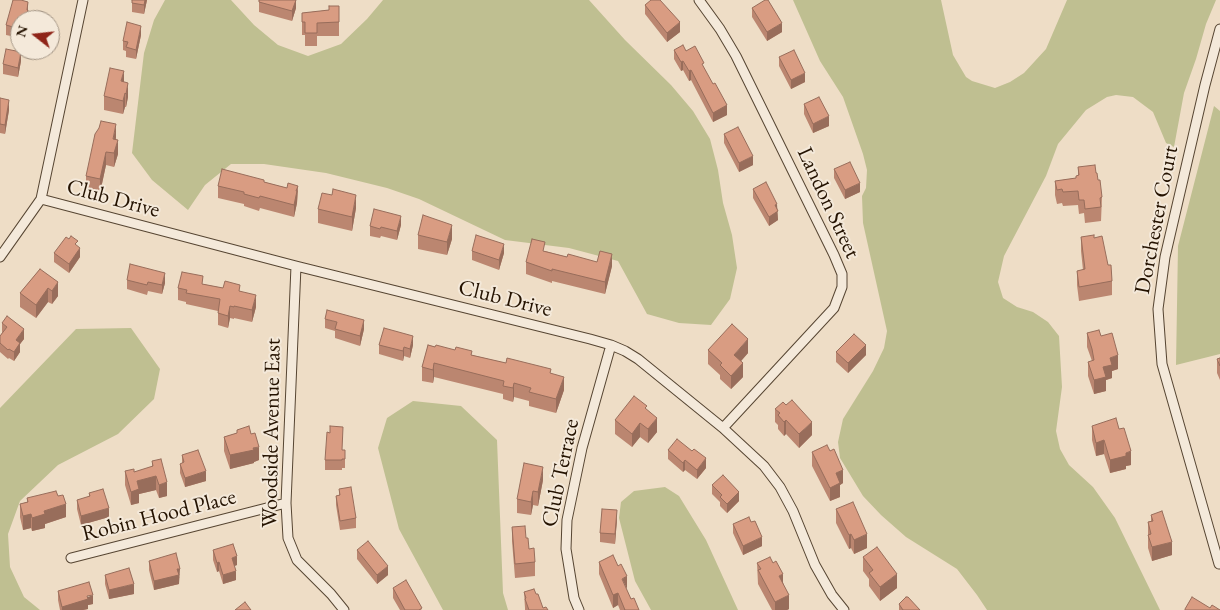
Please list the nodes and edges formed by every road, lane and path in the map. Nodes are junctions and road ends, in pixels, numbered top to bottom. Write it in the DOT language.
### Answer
graph roads {
  1 [pos="83,0"];
  2 [pos="699,0"];
  3 [pos="1220,29"];
  4 [pos="41,199"];
  5 [pos="0,257"];
  6 [pos="296,266"];
  7 [pos="611,344"];
  8 [pos="723,428"];
  9 [pos="286,503"];
  10 [pos="71,558"];
  11 [pos="1218,564"];
  12 [pos="344,610"];
  13 [pos="579,610"];
  14 [pos="844,610"];
  1 -- 4 [label="street"];
  2 -- 8 [label="street, Landon Street"];
  3 -- 11 [label="street, Dorchester Court"];
  4 -- 5 [label="street"];
  4 -- 6 [label="street, Club Drive"];
  6 -- 7 [label="street, Club Drive"];
  6 -- 9 [label="street, Woodside Avenue East"];
  7 -- 8 [label="street, Club Drive"];
  7 -- 13 [label="street, Club Terrace"];
  8 -- 14 [label="street, Club Drive"];
  9 -- 10 [label="street, Robin Hood Place"];
  9 -- 12 [label="street, Woodside Avenue East"];
}
